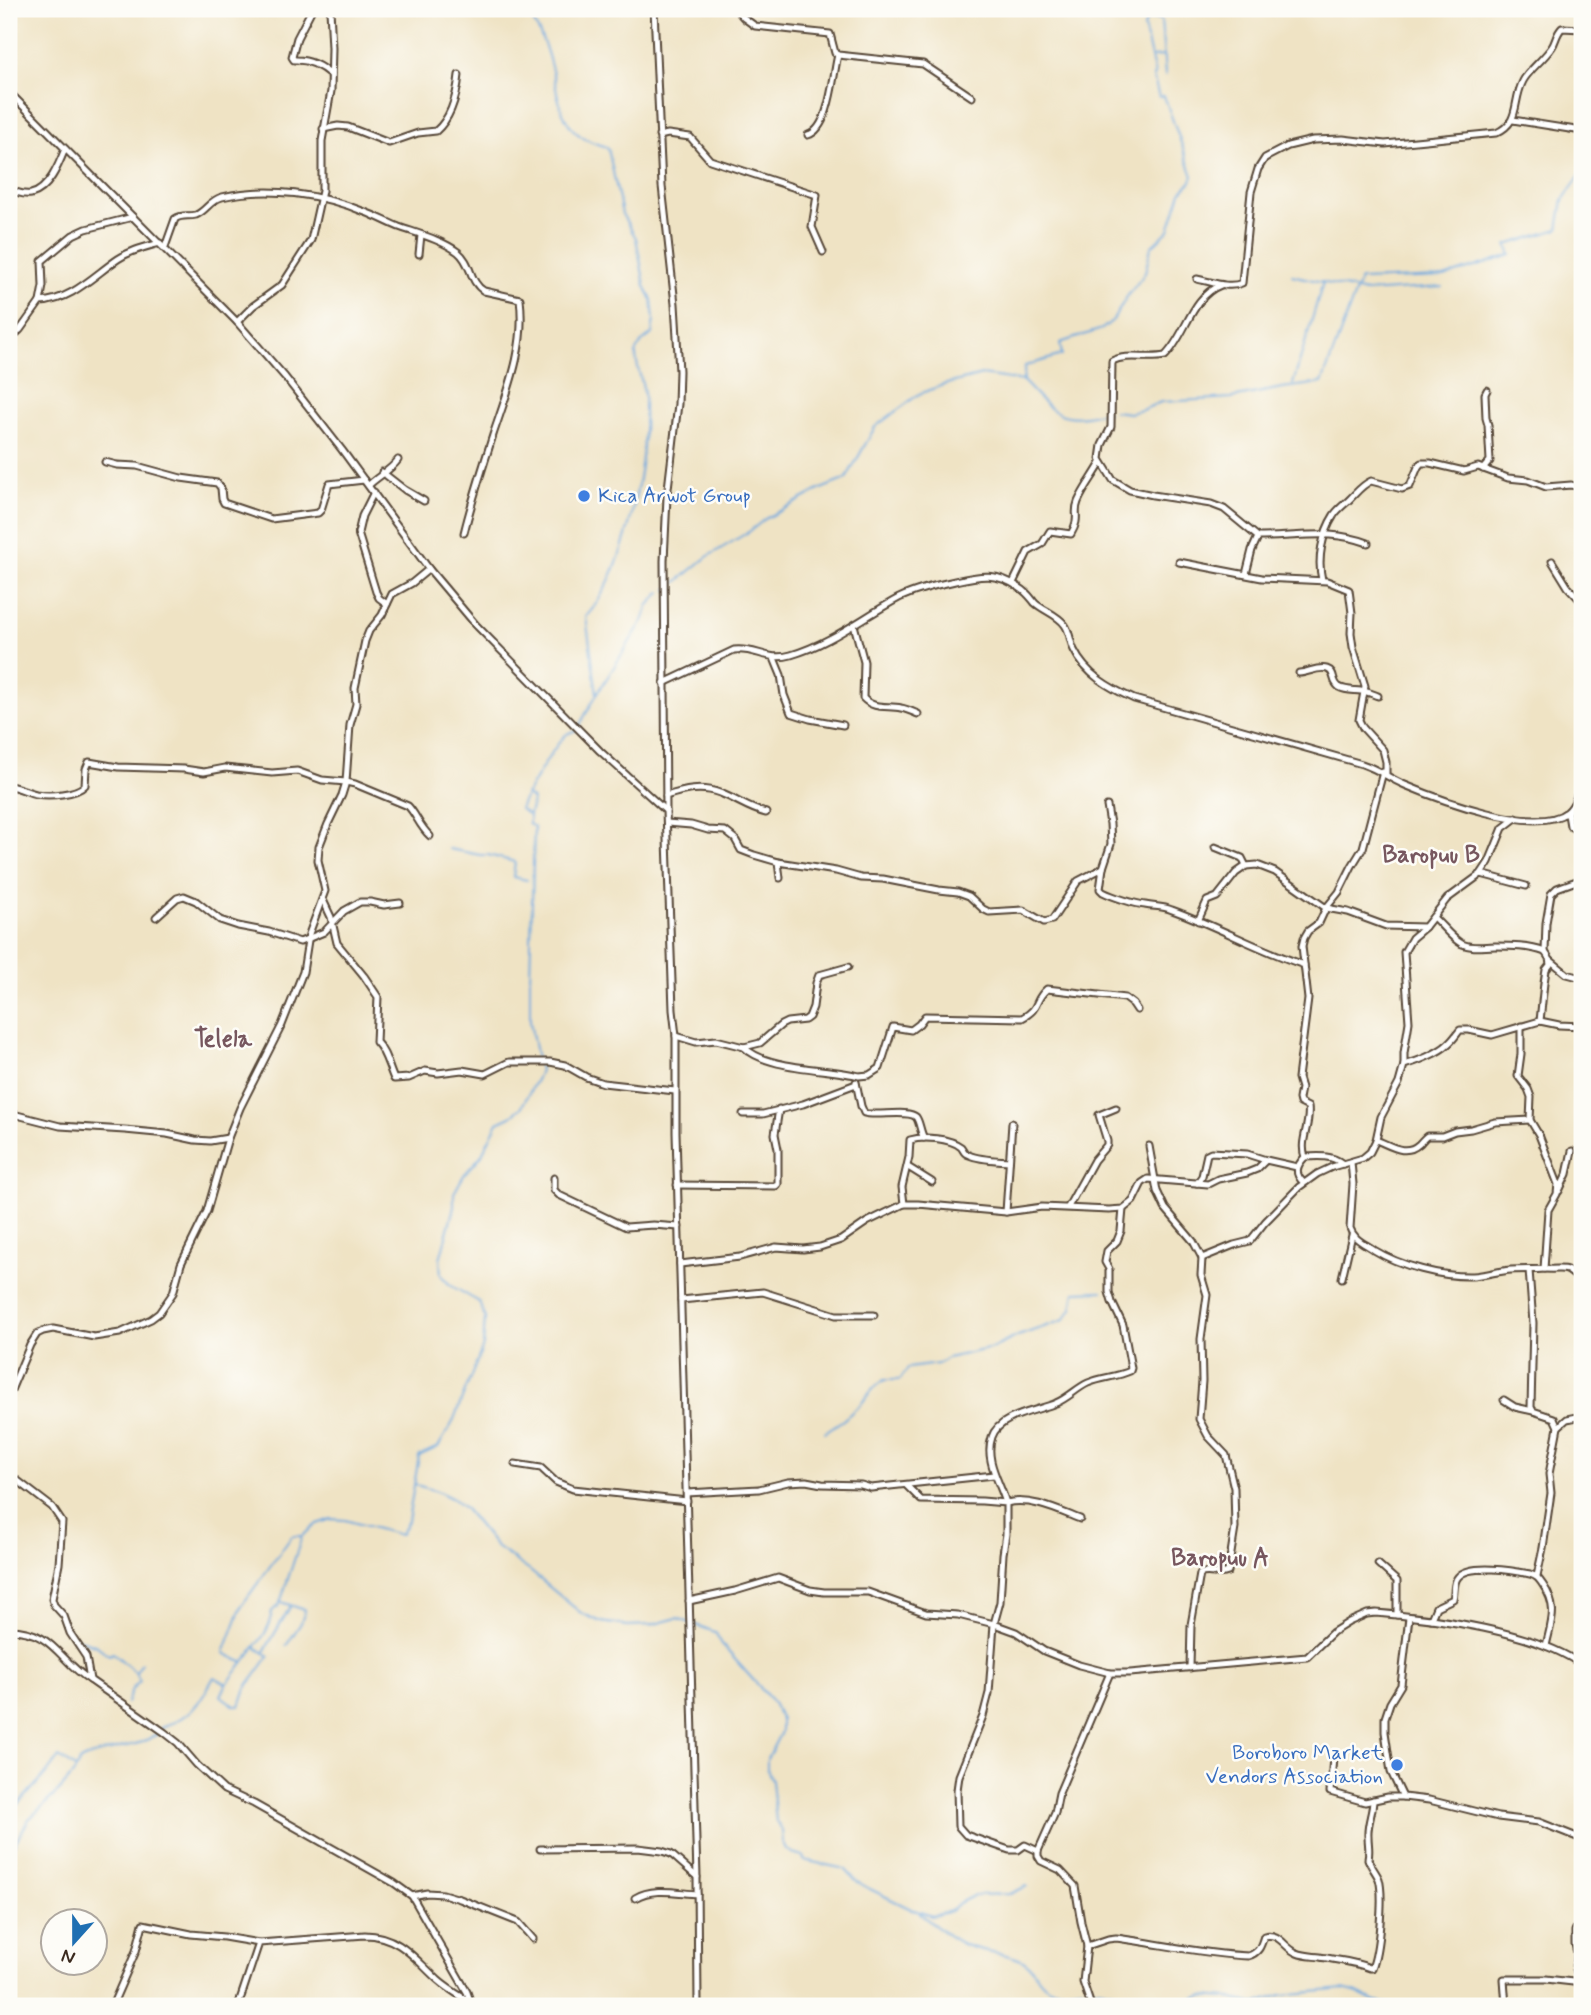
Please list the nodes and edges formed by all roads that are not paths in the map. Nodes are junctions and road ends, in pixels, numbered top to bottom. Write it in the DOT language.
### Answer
graph roads {
  1 [pos="312,9"];
  2 [pos="330,9"];
  3 [pos="654,9"];
  4 [pos="736,9"];
  5 [pos="1582,29"];
  6 [pos="838,55"];
  7 [pos="459,75"];
  8 [pos="331,76"];
  9 [pos="9,92"];
  10 [pos="972,97"];
  11 [pos="1513,120"];
  12 [pos="323,130"];
  13 [pos="1582,131"];
  14 [pos="808,135"];
  15 [pos="659,136"];
  16 [pos="65,149"];
  17 [pos="9,189"];
  18 [pos="321,198"];
  19 [pos="133,217"];
  20 [pos="421,235"];
  21 [pos="163,245"];
  22 [pos="823,252"];
  23 [pos="419,254"];
  24 [pos="1198,279"];
  25 [pos="1221,285"];
  26 [pos="40,302"];
  27 [pos="237,322"];
  28 [pos="9,340"];
  29 [pos="1487,390"];
  30 [pos="398,460"];
  31 [pos="105,461"];
  32 [pos="1101,463"];
  33 [pos="1483,470"];
  34 [pos="382,472"];
  35 [pos="367,482"];
  36 [pos="1582,488"];
  37 [pos="374,492"];
  38 [pos="424,501"];
  39 [pos="464,533"];
  40 [pos="1326,534"];
  41 [pos="1258,537"];
  42 [pos="1368,544"];
  43 [pos="1552,561"];
  44 [pos="1179,562"];
  45 [pos="429,569"];
  46 [pos="1246,574"];
  47 [pos="1322,580"];
  48 [pos="1013,583"];
  49 [pos="1582,601"];
  50 [pos="387,604"];
  51 [pos="853,625"];
  52 [pos="774,658"];
  53 [pos="1299,673"];
  54 [pos="664,683"];
  55 [pos="1364,691"];
  56 [pos="1378,696"];
  57 [pos="918,715"];
  58 [pos="843,725"];
  59 [pos="1384,773"];
  60 [pos="1582,778"];
  61 [pos="346,782"];
  62 [pos="9,786"];
  63 [pos="666,796"];
  64 [pos="1107,806"];
  65 [pos="666,811"];
  66 [pos="766,813"];
  67 [pos="1564,814"];
  68 [pos="1516,818"];
  69 [pos="667,823"];
  70 [pos="1582,834"];
  71 [pos="430,836"];
  72 [pos="1214,847"];
  73 [pos="778,862"];
  74 [pos="1246,866"];
  75 [pos="1103,868"];
  76 [pos="1481,874"];
  77 [pos="780,878"];
  78 [pos="1582,879"];
  79 [pos="1526,886"];
  80 [pos="323,900"];
  81 [pos="400,903"];
  82 [pos="1326,908"];
  83 [pos="156,916"];
  84 [pos="1433,918"];
  85 [pos="1198,921"];
  86 [pos="333,924"];
  87 [pos="1424,927"];
  88 [pos="308,939"];
  89 [pos="1545,952"];
  90 [pos="1550,960"];
  91 [pos="1304,965"];
  92 [pos="848,967"];
  93 [pos="1582,978"];
  94 [pos="1137,1010"];
  95 [pos="1540,1021"];
  96 [pos="1521,1026"];
  97 [pos="1582,1027"];
  98 [pos="676,1035"];
  99 [pos="744,1047"];
  100 [pos="1404,1065"];
  101 [pos="859,1076"];
  102 [pos="856,1084"];
  103 [pos="675,1091"];
  104 [pos="1116,1108"];
  105 [pos="779,1109"];
  106 [pos="9,1112"];
  107 [pos="743,1114"];
  108 [pos="1530,1120"];
  109 [pos="1012,1123"];
  110 [pos="228,1138"];
  111 [pos="924,1138"];
  112 [pos="1376,1140"];
  113 [pos="1149,1146"];
  114 [pos="1572,1151"];
  115 [pos="1305,1157"];
  116 [pos="1266,1160"];
  117 [pos="1009,1161"];
  118 [pos="1352,1162"];
  119 [pos="1343,1164"];
  120 [pos="908,1167"];
  121 [pos="1297,1167"];
  122 [pos="554,1178"];
  123 [pos="1154,1179"];
  124 [pos="932,1182"];
  125 [pos="1304,1183"];
  126 [pos="1196,1184"];
  127 [pos="677,1185"];
  128 [pos="1557,1194"];
  129 [pos="904,1204"];
  130 [pos="1068,1207"];
  131 [pos="1123,1209"];
  132 [pos="1006,1212"];
  133 [pos="679,1227"];
  134 [pos="1352,1235"];
  135 [pos="1202,1258"];
  136 [pos="680,1264"];
  137 [pos="1544,1269"];
  138 [pos="1530,1270"];
  139 [pos="1342,1278"];
  140 [pos="1582,1282"];
  141 [pos="681,1300"];
  142 [pos="874,1315"];
  143 [pos="9,1395"];
  144 [pos="1504,1400"];
  145 [pos="1533,1411"];
  146 [pos="1582,1416"];
  147 [pos="1558,1427"];
  148 [pos="515,1464"];
  149 [pos="9,1474"];
  150 [pos="994,1475"];
  151 [pos="906,1485"];
  152 [pos="687,1493"];
  153 [pos="687,1501"];
  154 [pos="1006,1503"];
  155 [pos="1080,1519"];
  156 [pos="1378,1564"];
  157 [pos="1537,1576"];
  158 [pos="689,1601"];
  159 [pos="1397,1615"];
  160 [pos="1409,1617"];
  161 [pos="1431,1619"];
  162 [pos="994,1624"];
  163 [pos="9,1630"];
  164 [pos="1546,1646"];
  165 [pos="1582,1665"];
  166 [pos="1189,1668"];
  167 [pos="1110,1673"];
  168 [pos="90,1680"];
  169 [pos="1333,1758"];
  170 [pos="1404,1797"];
  171 [pos="1373,1800"];
  172 [pos="1582,1839"];
  173 [pos="540,1849"];
  174 [pos="1038,1851"];
  175 [pos="697,1877"];
  176 [pos="697,1894"];
  177 [pos="412,1896"];
  178 [pos="635,1898"];
  179 [pos="1582,1915"];
  180 [pos="533,1939"];
  181 [pos="258,1943"];
  182 [pos="1087,1946"];
  183 [pos="1581,1981"];
  184 [pos="471,2004"];
  185 [pos="112,2006"];
  186 [pos="238,2006"];
  187 [pos="698,2006"];
  188 [pos="1091,2006"];
  189 [pos="1506,2006"];
  1 -- 8 [label="street"];
  2 -- 8 [label="street"];
  3 -- 15 [label="street"];
  4 -- 6 [label="street"];
  5 -- 11 [label="street"];
  6 -- 10 [label="street"];
  6 -- 14 [label="street"];
  7 -- 12 [label="street"];
  8 -- 12 [label="street"];
  9 -- 16 [label="street"];
  11 -- 13 [label="street"];
  11 -- 25 [label="street"];
  12 -- 18 [label="street"];
  15 -- 22 [label="street"];
  15 -- 54 [label="street"];
  16 -- 17 [label="street"];
  16 -- 19 [label="street"];
  18 -- 20 [label="street"];
  18 -- 21 [label="street"];
  18 -- 27 [label="street"];
  19 -- 21 [label="street"];
  19 -- 26 [label="street"];
  20 -- 23 [label="street"];
  20 -- 39 [label="street"];
  21 -- 26 [label="street"];
  21 -- 27 [label="street"];
  24 -- 25 [label="street"];
  25 -- 32 [label="street"];
  26 -- 28 [label="street"];
  27 -- 35 [label="street"];
  29 -- 33 [label="street"];
  30 -- 34 [label="street"];
  31 -- 35 [label="street"];
  32 -- 41 [label="street"];
  32 -- 48 [label="street"];
  33 -- 36 [label="street"];
  33 -- 40 [label="street"];
  34 -- 35 [label="street"];
  34 -- 38 [label="street"];
  35 -- 37 [label="street"];
  37 -- 45 [label="street"];
  37 -- 50 [label="street"];
  40 -- 41 [label="street"];
  40 -- 42 [label="street"];
  40 -- 47 [label="street"];
  41 -- 46 [label="street"];
  43 -- 49 [label="street"];
  44 -- 46 [label="street"];
  45 -- 50 [label="street"];
  45 -- 65 [label="street"];
  46 -- 47 [label="street"];
  47 -- 55 [label="street"];
  48 -- 51 [label="street"];
  48 -- 59 [label="street"];
  50 -- 61 [label="street"];
  51 -- 52 [label="street"];
  51 -- 57 [label="street"];
  52 -- 54 [label="street"];
  52 -- 58 [label="street"];
  53 -- 55 [label="street"];
  54 -- 63 [label="street"];
  55 -- 56 [label="street"];
  55 -- 59 [label="street"];
  59 -- 68 [label="street"];
  59 -- 82 [label="street"];
  60 -- 67 [label="street"];
  61 -- 62 [label="street"];
  61 -- 71 [label="street"];
  61 -- 80 [label="street"];
  63 -- 65 [label="street"];
  63 -- 66 [label="street"];
  64 -- 75 [label="street"];
  65 -- 69 [label="street"];
  67 -- 68 [label="street"];
  67 -- 70 [label="street"];
  68 -- 76 [label="street"];
  69 -- 73 [label="street"];
  69 -- 98 [label="street"];
  72 -- 74 [label="street"];
  73 -- 75 [label="street"];
  73 -- 77 [label="street"];
  74 -- 82 [label="street"];
  74 -- 85 [label="street"];
  75 -- 85 [label="street"];
  76 -- 79 [label="street"];
  76 -- 84 [label="street"];
  78 -- 89 [label="street"];
  80 -- 86 [label="street"];
  80 -- 88 [label="street"];
  81 -- 86 [label="street"];
  82 -- 87 [label="street"];
  82 -- 91 [label="street"];
  83 -- 88 [label="street"];
  84 -- 87 [label="street"];
  84 -- 89 [label="street"];
  85 -- 91 [label="street"];
  86 -- 88 [label="street"];
  86 -- 103 [label="street"];
  87 -- 100 [label="street"];
  88 -- 110 [label="street"];
  89 -- 90 [label="street"];
  90 -- 93 [label="street"];
  90 -- 95 [label="street"];
  91 -- 115 [label="street"];
  92 -- 99 [label="street"];
  94 -- 101 [label="street"];
  95 -- 96 [label="street"];
  95 -- 97 [label="street"];
  96 -- 100 [label="street"];
  96 -- 108 [label="street"];
  98 -- 99 [label="street"];
  98 -- 103 [label="street"];
  99 -- 101 [label="street"];
  100 -- 112 [label="street"];
  101 -- 102 [label="street"];
  102 -- 105 [label="street"];
  102 -- 111 [label="street"];
  103 -- 127 [label="street"];
  104 -- 130 [label="street"];
  105 -- 107 [label="street"];
  105 -- 127 [label="street"];
  106 -- 110 [label="street"];
  108 -- 112 [label="street"];
  108 -- 128 [label="street"];
  109 -- 117 [label="street"];
  110 -- 143 [label="street"];
  111 -- 117 [label="street"];
  111 -- 120 [label="street"];
  112 -- 118 [label="street"];
  113 -- 123 [label="street"];
  114 -- 128 [label="street"];
  115 -- 119 [label="street"];
  115 -- 121 [label="street"];
  116 -- 121 [label="street"];
  116 -- 126 [label="street"];
  116 -- 126 [label="street"];
  117 -- 132 [label="street"];
  118 -- 119 [label="street"];
  118 -- 134 [label="street"];
  119 -- 125 [label="street"];
  120 -- 124 [label="street"];
  120 -- 129 [label="street"];
  121 -- 125 [label="street"];
  122 -- 133 [label="street"];
  123 -- 126 [label="street"];
  123 -- 131 [label="street"];
  123 -- 135 [label="street"];
  125 -- 135 [label="street"];
  127 -- 133 [label="street"];
  128 -- 137 [label="street"];
  129 -- 132 [label="street"];
  129 -- 136 [label="street"];
  130 -- 131 [label="street"];
  130 -- 132 [label="street"];
  131 -- 150 [label="street"];
  133 -- 136 [label="street"];
  134 -- 138 [label="street"];
  134 -- 139 [label="street"];
  135 -- 166 [label="street"];
  136 -- 141 [label="street"];
  137 -- 138 [label="street"];
  137 -- 140 [label="street"];
  138 -- 145 [label="street"];
  141 -- 142 [label="street"];
  141 -- 152 [label="street"];
  144 -- 145 [label="street"];
  145 -- 147 [label="street"];
  146 -- 147 [label="street"];
  147 -- 157 [label="street"];
  148 -- 153 [label="street"];
  149 -- 168 [label="street"];
  150 -- 151 [label="street"];
  150 -- 154 [label="street"];
  151 -- 152 [label="street"];
  151 -- 154 [label="street"];
  152 -- 153 [label="street"];
  153 -- 158 [label="street"];
  154 -- 155 [label="street"];
  154 -- 162 [label="street"];
  156 -- 159 [label="street"];
  157 -- 161 [label="street"];
  157 -- 164 [label="street"];
  158 -- 162 [label="street"];
  158 -- 175 [label="street"];
  159 -- 160 [label="street"];
  159 -- 166 [label="street"];
  160 -- 161 [label="street"];
  160 -- 170 [label="street"];
  161 -- 164 [label="street"];
  162 -- 167 [label="street"];
  162 -- 174 [label="street"];
  163 -- 168 [label="street"];
  164 -- 165 [label="street"];
  166 -- 167 [label="street"];
  167 -- 174 [label="street"];
  168 -- 177 [label="street"];
  169 -- 171 [label="street"];
  170 -- 171 [label="street"];
  170 -- 172 [label="street"];
  171 -- 182 [label="street"];
  173 -- 175 [label="street"];
  174 -- 182 [label="street"];
  175 -- 176 [label="street"];
  176 -- 178 [label="street"];
  176 -- 187 [label="street"];
  177 -- 180 [label="street"];
  177 -- 184 [label="street"];
  179 -- 183 [label="street"];
  181 -- 184 [label="street"];
  181 -- 185 [label="street"];
  181 -- 186 [label="street"];
  182 -- 188 [label="street"];
  183 -- 189 [label="street"];
}
